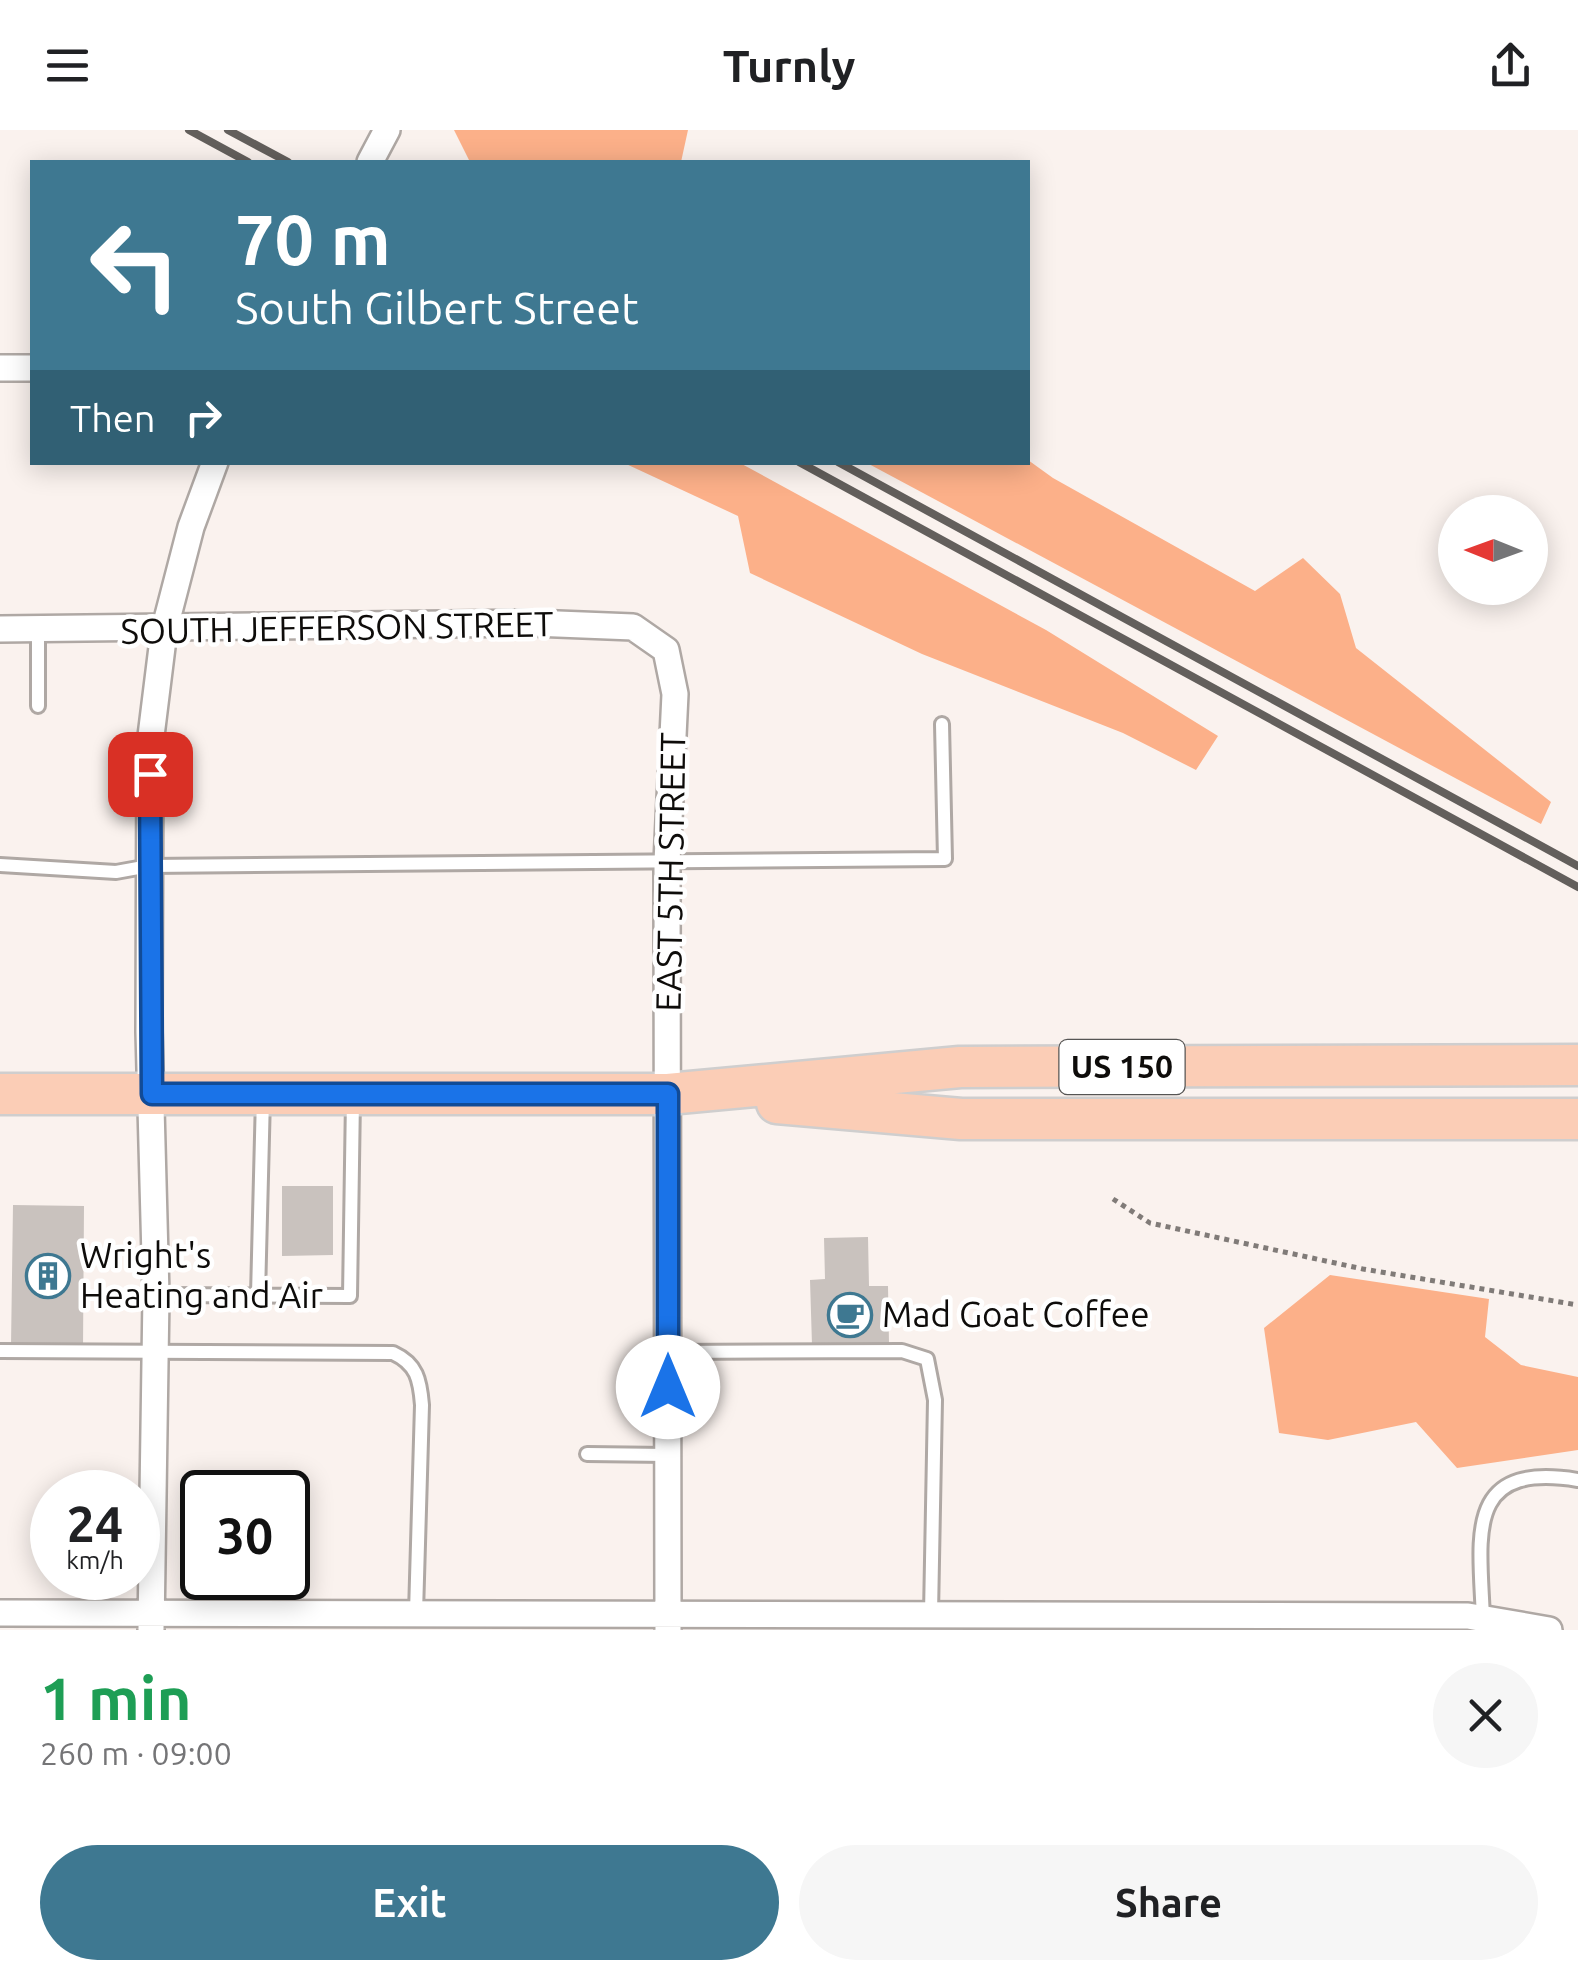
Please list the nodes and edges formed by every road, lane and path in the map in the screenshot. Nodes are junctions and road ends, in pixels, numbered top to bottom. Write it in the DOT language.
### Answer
graph roads {
  1 [pos="386,130"];
  2 [pos="371,160"];
  3 [pos="0,368"];
  4 [pos="30,368"];
  5 [pos="214,465"];
  6 [pos="0,629"];
  7 [pos="38,630"];
  8 [pos="164,631"];
  9 [pos="666,650"];
  10 [pos="38,706"];
  11 [pos="942,724"];
  12 [pos="667,862"];
  13 [pos="0,865"];
  14 [pos="149,866"];
  15 [pos="1578,1066"];
  16 [pos="0,1094"];
  17 [pos="152,1094"];
  18 [pos="263,1094"];
  19 [pos="353,1094"];
  20 [pos="668,1094"];
  21 [pos="1578,1119"];
  22 [pos="1113,1199"];
  23 [pos="258,1295"];
  24 [pos="156,1296"];
  25 [pos="1578,1305"];
  26 [pos="0,1351"];
  27 [pos="156,1352"];
  28 [pos="668,1352"];
  29 [pos="588,1454"];
  30 [pos="667,1455"];
  31 [pos="1578,1480"];
  32 [pos="0,1613"];
  33 [pos="416,1613"];
  34 [pos="930,1614"];
  35 [pos="1483,1619"];
  36 [pos="667,1621"];
  37 [pos="152,1622"];
  38 [pos="1549,1630"];
  1 -- 2 [label="street"];
  3 -- 4 [label="street"];
  5 -- 8 [label="street"];
  6 -- 7 [label="street, SOUTH JEFFERSON STREET"];
  7 -- 8 [label="street, SOUTH JEFFERSON STREET"];
  7 -- 10 [label="lane"];
  8 -- 9 [label="street, SOUTH JEFFERSON STREET"];
  8 -- 14 [label="street"];
  9 -- 12 [label="street, EAST 5TH STREET"];
  11 -- 12 [label="lane"];
  12 -- 14 [label="lane"];
  12 -- 20 [label="street, EAST 5TH STREET"];
  13 -- 14 [label="lane"];
  14 -- 17 [label="street"];
  15 -- 20 [label="main road, US 150"];
  16 -- 17 [label="main road, US 150"];
  17 -- 18 [label="main road, US 150"];
  17 -- 24 [label="street"];
  18 -- 19 [label="main road, US 150"];
  18 -- 23 [label="lane"];
  19 -- 20 [label="main road, US 150"];
  19 -- 23 [label="lane"];
  20 -- 21 [label="main road, US 150"];
  20 -- 28 [label="street, EAST 5TH STREET"];
  22 -- 25 [label="path"];
  23 -- 24 [label="lane"];
  24 -- 27 [label="street"];
  26 -- 27 [label="lane"];
  27 -- 33 [label="lane"];
  27 -- 37 [label="street"];
  28 -- 30 [label="street, EAST 5TH STREET"];
  28 -- 34 [label="lane"];
  29 -- 30 [label="lane"];
  30 -- 36 [label="street, EAST 5TH STREET"];
  31 -- 35 [label="lane"];
  32 -- 37 [label="street"];
  33 -- 36 [label="street"];
  33 -- 37 [label="street"];
  34 -- 35 [label="street"];
  34 -- 36 [label="street"];
  35 -- 38 [label="street"];
}
